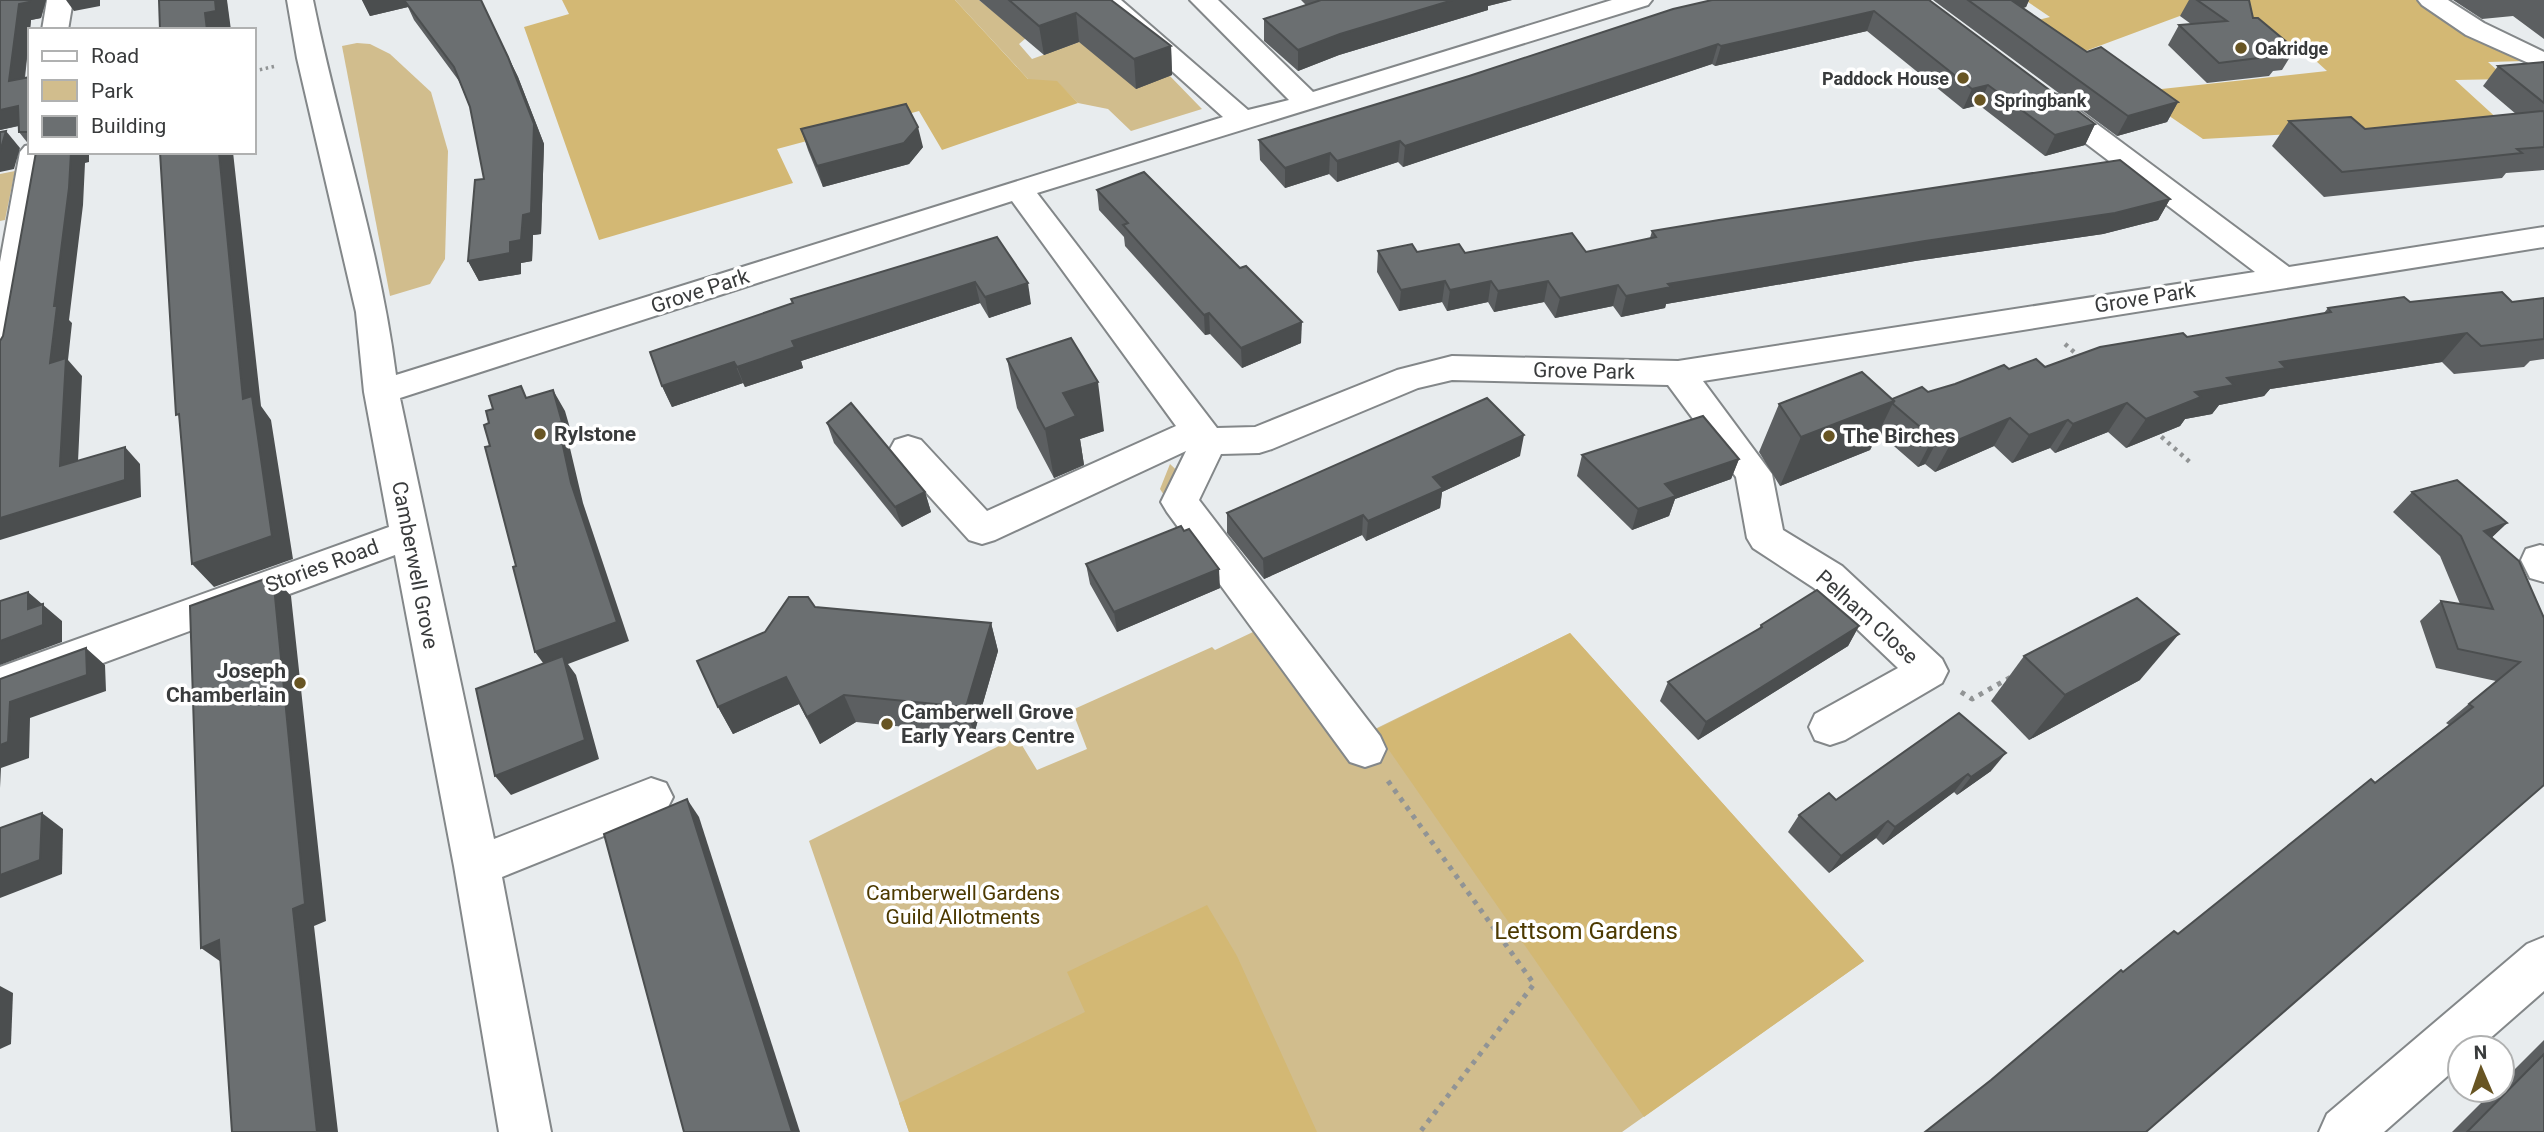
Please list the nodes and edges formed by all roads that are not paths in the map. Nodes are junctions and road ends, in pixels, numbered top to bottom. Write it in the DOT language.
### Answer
graph roads {
  1 [pos="60,0"];
  2 [pos="300,0"];
  3 [pos="1106,0"];
  4 [pos="1203,0"];
  5 [pos="1639,0"];
  6 [pos="2431,0"];
  7 [pos="55,28"];
  8 [pos="2544,62"];
  9 [pos="2025,84"];
  10 [pos="1308,103"];
  11 [pos="1243,120"];
  12 [pos="25,141"];
  13 [pos="1018,189"];
  14 [pos="2544,237"];
  15 [pos="2281,276"];
  16 [pos="0,354"];
  17 [pos="1678,373"];
  18 [pos="381,392"];
  19 [pos="1204,436"];
  20 [pos="908,449"];
  21 [pos="408,534"];
  22 [pos="0,684"];
  23 [pos="1830,727"];
  24 [pos="1365,749"];
  25 [pos="651,797"];
  26 [pos="477,866"];
  27 [pos="2544,960"];
  28 [pos="525,1132"];
  29 [pos="2346,1132"];
  1 -- 7 [label="street"];
  2 -- 18 [label="street, Camberwell Grove"];
  3 -- 11 [label="street"];
  4 -- 10 [label="street"];
  5 -- 10 [label="street, Grove Park"];
  6 -- 8 [label="street"];
  9 -- 15 [label="street"];
  10 -- 11 [label="street, Grove Park"];
  11 -- 13 [label="street, Grove Park"];
  12 -- 16 [label="street"];
  13 -- 18 [label="street, Grove Park"];
  13 -- 19 [label="street"];
  14 -- 15 [label="street, Grove Park"];
  15 -- 17 [label="street, Grove Park"];
  17 -- 19 [label="street, Grove Park"];
  17 -- 23 [label="street, Pelham Close"];
  18 -- 21 [label="street, Camberwell Grove"];
  19 -- 20 [label="street"];
  19 -- 24 [label="street"];
  21 -- 22 [label="street, Stories Road"];
  21 -- 26 [label="street, Camberwell Grove"];
  25 -- 26 [label="street"];
  26 -- 28 [label="street, Camberwell Grove"];
  27 -- 29 [label="street"];
}
